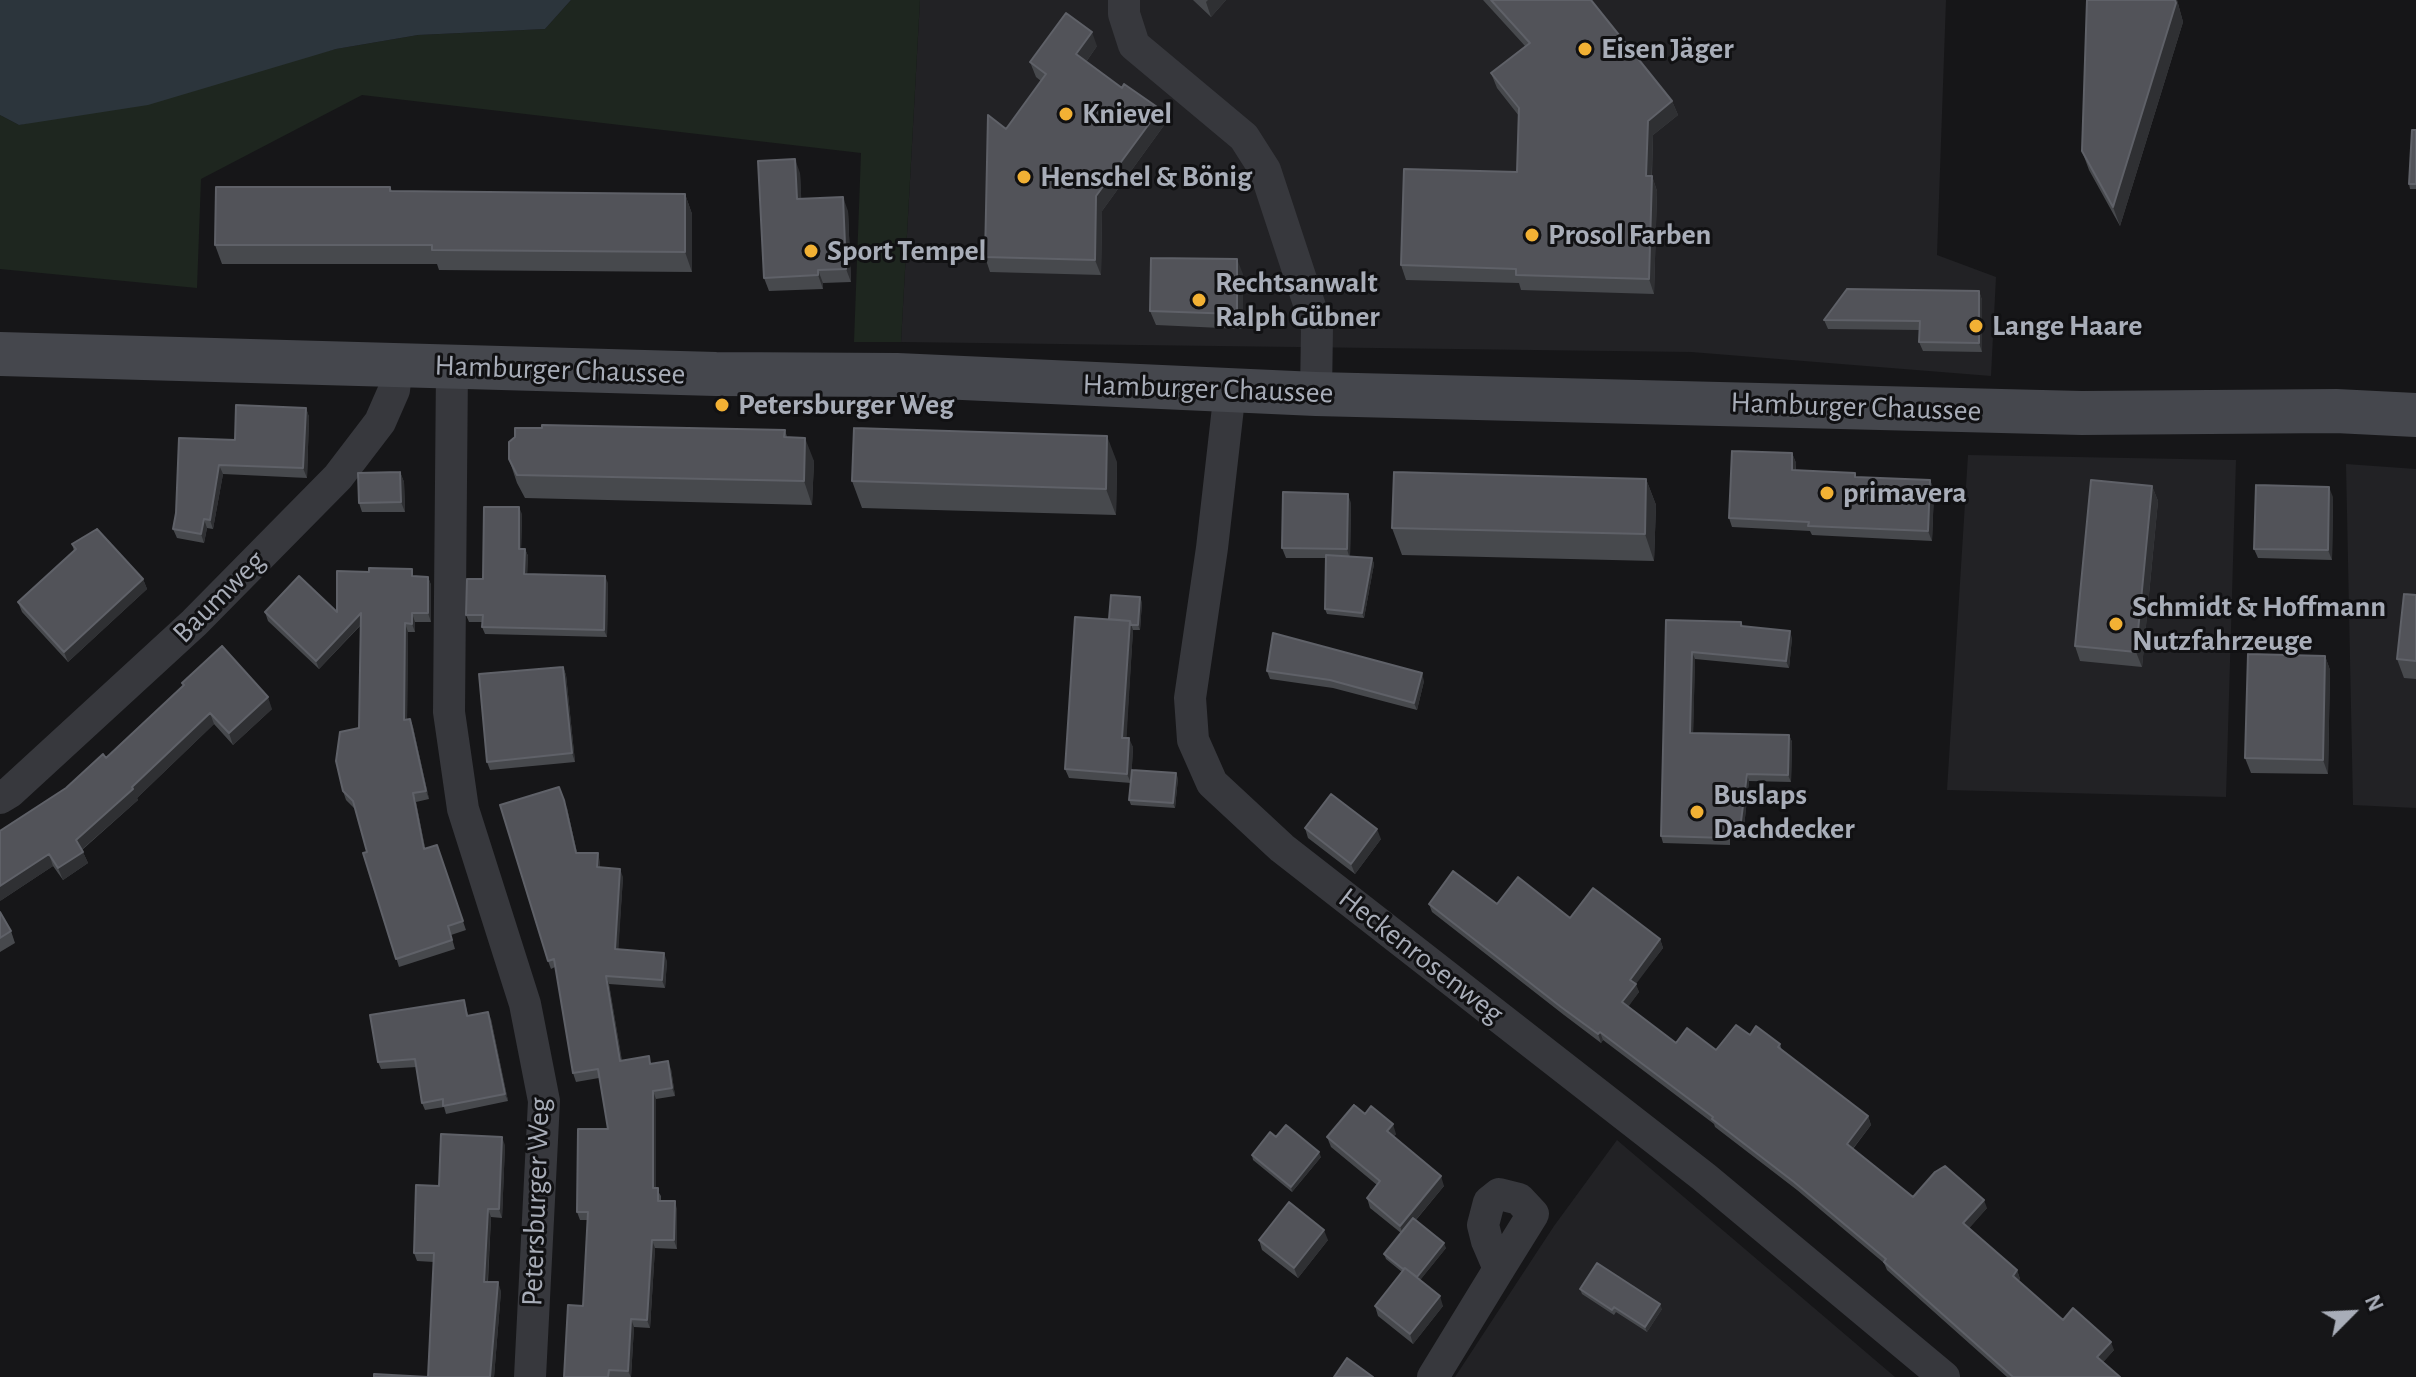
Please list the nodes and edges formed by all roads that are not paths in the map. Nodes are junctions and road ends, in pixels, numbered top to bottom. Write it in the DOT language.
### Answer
graph roads {
  1 [pos="1124,0"];
  2 [pos="0,354"];
  3 [pos="397,365"];
  4 [pos="452,367"];
  5 [pos="1230,390"];
  6 [pos="1316,394"];
  7 [pos="2416,415"];
  8 [pos="0,798"];
  9 [pos="1499,1269"];
  10 [pos="530,1377"];
  11 [pos="1433,1377"];
  12 [pos="1944,1377"];
  1 -- 6 [label="street"];
  2 -- 3 [label="main road, Hamburger Chaussee"];
  3 -- 4 [label="main road, Hamburger Chaussee"];
  3 -- 8 [label="street, Baumweg"];
  4 -- 5 [label="main road, Hamburger Chaussee"];
  4 -- 10 [label="street, Petersburger Weg"];
  5 -- 6 [label="main road, Hamburger Chaussee"];
  5 -- 12 [label="street, Heckenrosenweg"];
  6 -- 7 [label="main road, Hamburger Chaussee"];
  9 -- 11 [label="street"];
}
